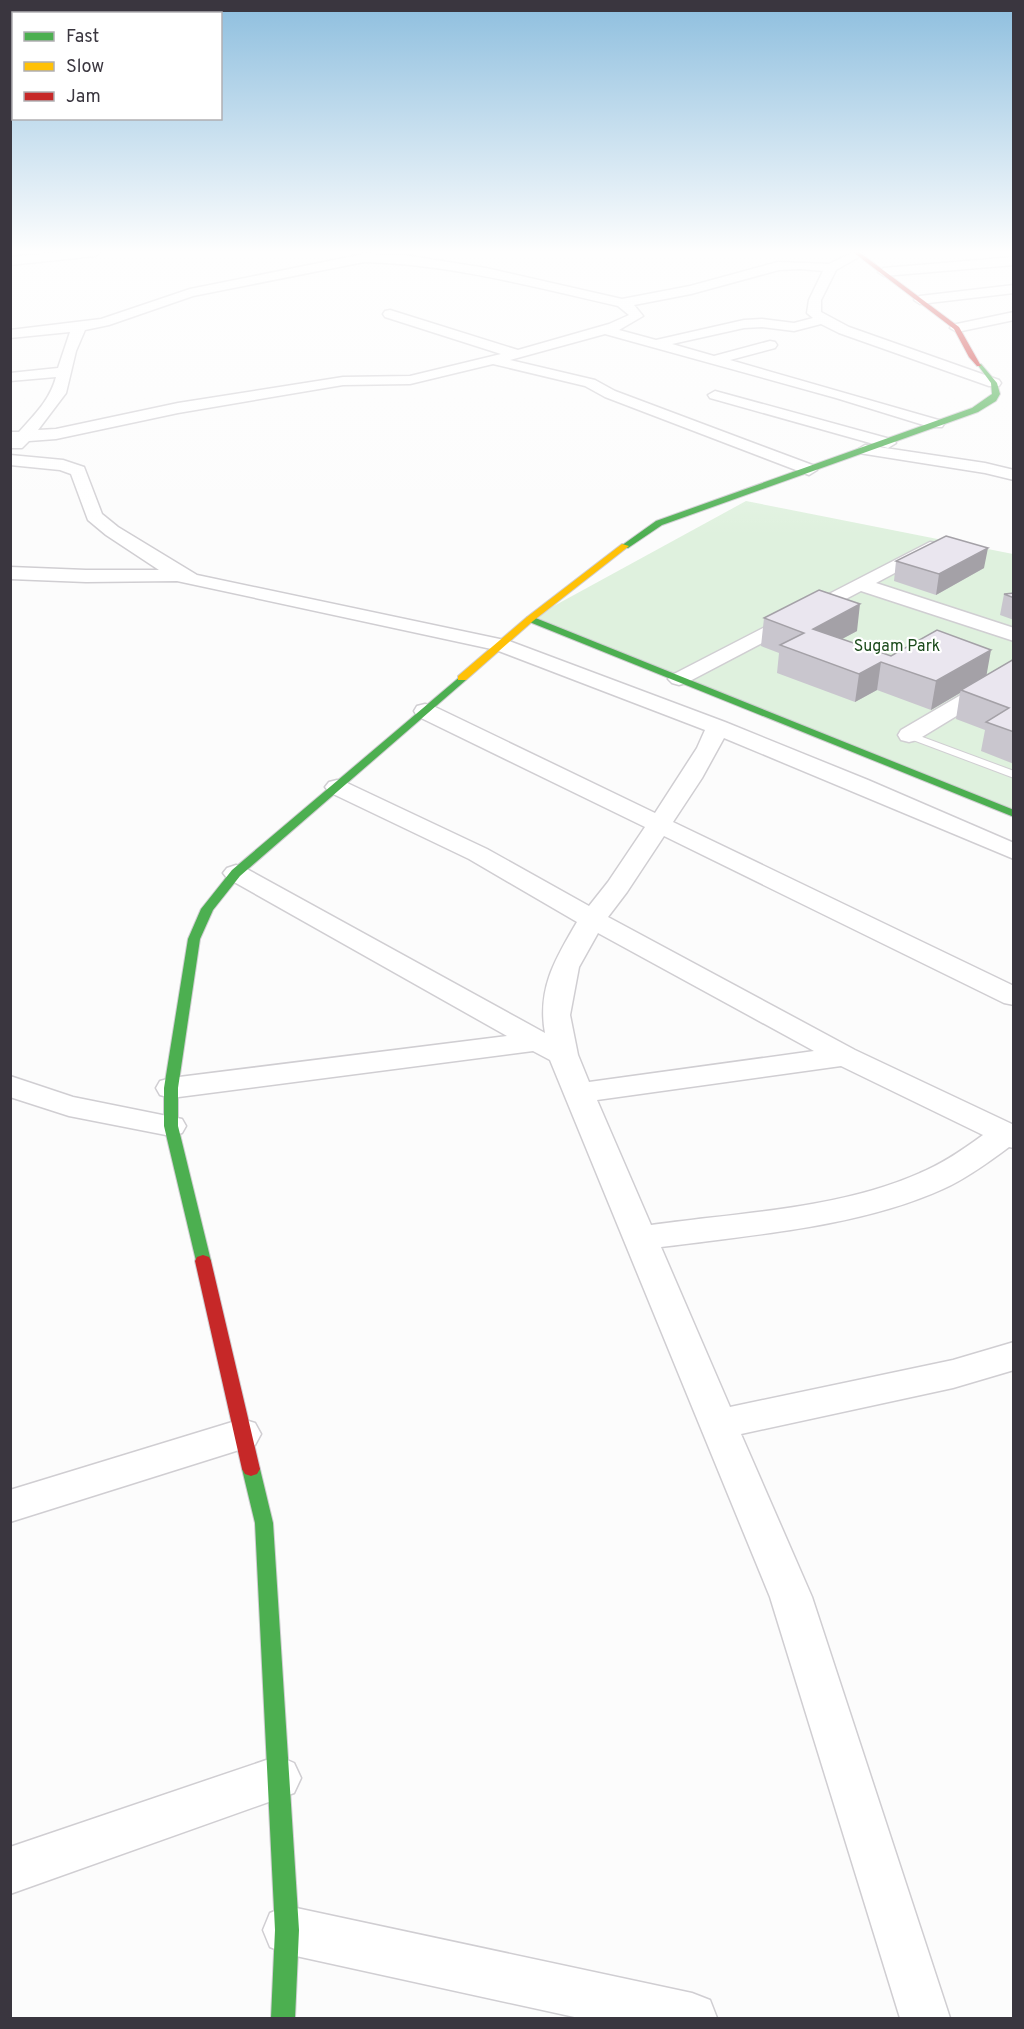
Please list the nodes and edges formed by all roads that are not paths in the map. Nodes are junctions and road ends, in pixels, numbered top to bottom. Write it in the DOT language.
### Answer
graph roads {
  1 [pos="72,347"];
  2 [pos="493,347"];
  3 [pos="543,347"];
  4 [pos="666,347"];
  5 [pos="763,347"];
  6 [pos="894,347"];
  7 [pos="967,347"];
  8 [pos="516,354"];
  9 [pos="493,360"];
  10 [pos="711,360"];
  11 [pos="64,372"];
  12 [pos="10,377"];
  13 [pos="994,384"];
  14 [pos="715,395"];
  15 [pos="936,424"];
  16 [pos="888,443"];
  17 [pos="13,447"];
  18 [pos="864,450"];
  19 [pos="809,470"];
  20 [pos="1014,475"];
  21 [pos="932,546"];
  22 [pos="10,573"];
  23 [pos="180,575"];
  24 [pos="860,584"];
  25 [pos="530,619"];
  26 [pos="1014,636"];
  27 [pos="502,645"];
  28 [pos="1010,677"];
  29 [pos="680,679"];
  30 [pos="425,711"];
  31 [pos="717,727"];
  32 [pos="909,735"];
  33 [pos="1014,775"];
  34 [pos="337,787"];
  35 [pos="1014,814"];
  36 [pos="660,824"];
  37 [pos="1014,852"];
  38 [pos="236,873"];
  39 [pos="592,919"];
  40 [pos="1014,997"];
  41 [pos="550,1048"];
  42 [pos="845,1056"];
  43 [pos="10,1085"];
  44 [pos="171,1088"];
  45 [pos="579,1093"];
  46 [pos="171,1126"];
  47 [pos="1010,1136"];
  48 [pos="639,1238"];
  49 [pos="1014,1356"];
  50 [pos="720,1424"];
  51 [pos="242,1434"];
  52 [pos="10,1506"];
  53 [pos="278,1778"];
  54 [pos="10,1871"];
  55 [pos="287,1930"];
  56 [pos="283,2019"];
  57 [pos="692,2019"];
  58 [pos="925,2019"];
  1 -- 11 [label="street"];
  2 -- 8 [label="street"];
  3 -- 8 [label="street"];
  4 -- 10 [label="street"];
  5 -- 10 [label="street"];
  6 -- 13 [label="street"];
  7 -- 13 [label="street"];
  8 -- 9 [label="street"];
  9 -- 17 [label="street"];
  9 -- 19 [label="street"];
  10 -- 15 [label="street"];
  11 -- 12 [label="street"];
  11 -- 17 [label="street"];
  13 -- 15 [label="street"];
  14 -- 16 [label="street"];
  15 -- 16 [label="street"];
  16 -- 18 [label="street"];
  17 -- 23 [label="street"];
  18 -- 19 [label="street"];
  18 -- 20 [label="street"];
  19 -- 25 [label="street"];
  21 -- 24 [label="street"];
  22 -- 23 [label="street"];
  23 -- 27 [label="street"];
  24 -- 26 [label="street"];
  24 -- 29 [label="street"];
  25 -- 27 [label="street"];
  25 -- 29 [label="street"];
  27 -- 30 [label="street"];
  27 -- 31 [label="street"];
  28 -- 32 [label="street"];
  29 -- 35 [label="street"];
  30 -- 34 [label="street"];
  30 -- 36 [label="street"];
  31 -- 36 [label="street"];
  31 -- 37 [label="street"];
  32 -- 33 [label="lane"];
  34 -- 38 [label="street"];
  34 -- 39 [label="street"];
  36 -- 39 [label="street"];
  36 -- 40 [label="street"];
  38 -- 41 [label="street"];
  38 -- 44 [label="street"];
  39 -- 41 [label="street"];
  39 -- 42 [label="street"];
  41 -- 44 [label="street"];
  41 -- 45 [label="street"];
  42 -- 45 [label="street"];
  42 -- 47 [label="street"];
  43 -- 46 [label="street"];
  44 -- 46 [label="street"];
  45 -- 48 [label="street"];
  46 -- 51 [label="street"];
  47 -- 48 [label="street"];
  48 -- 50 [label="street"];
  49 -- 50 [label="street"];
  50 -- 58 [label="street"];
  51 -- 52 [label="street"];
  51 -- 53 [label="street"];
  53 -- 54 [label="street"];
  53 -- 55 [label="street"];
  55 -- 56 [label="street"];
  55 -- 57 [label="street"];
}
